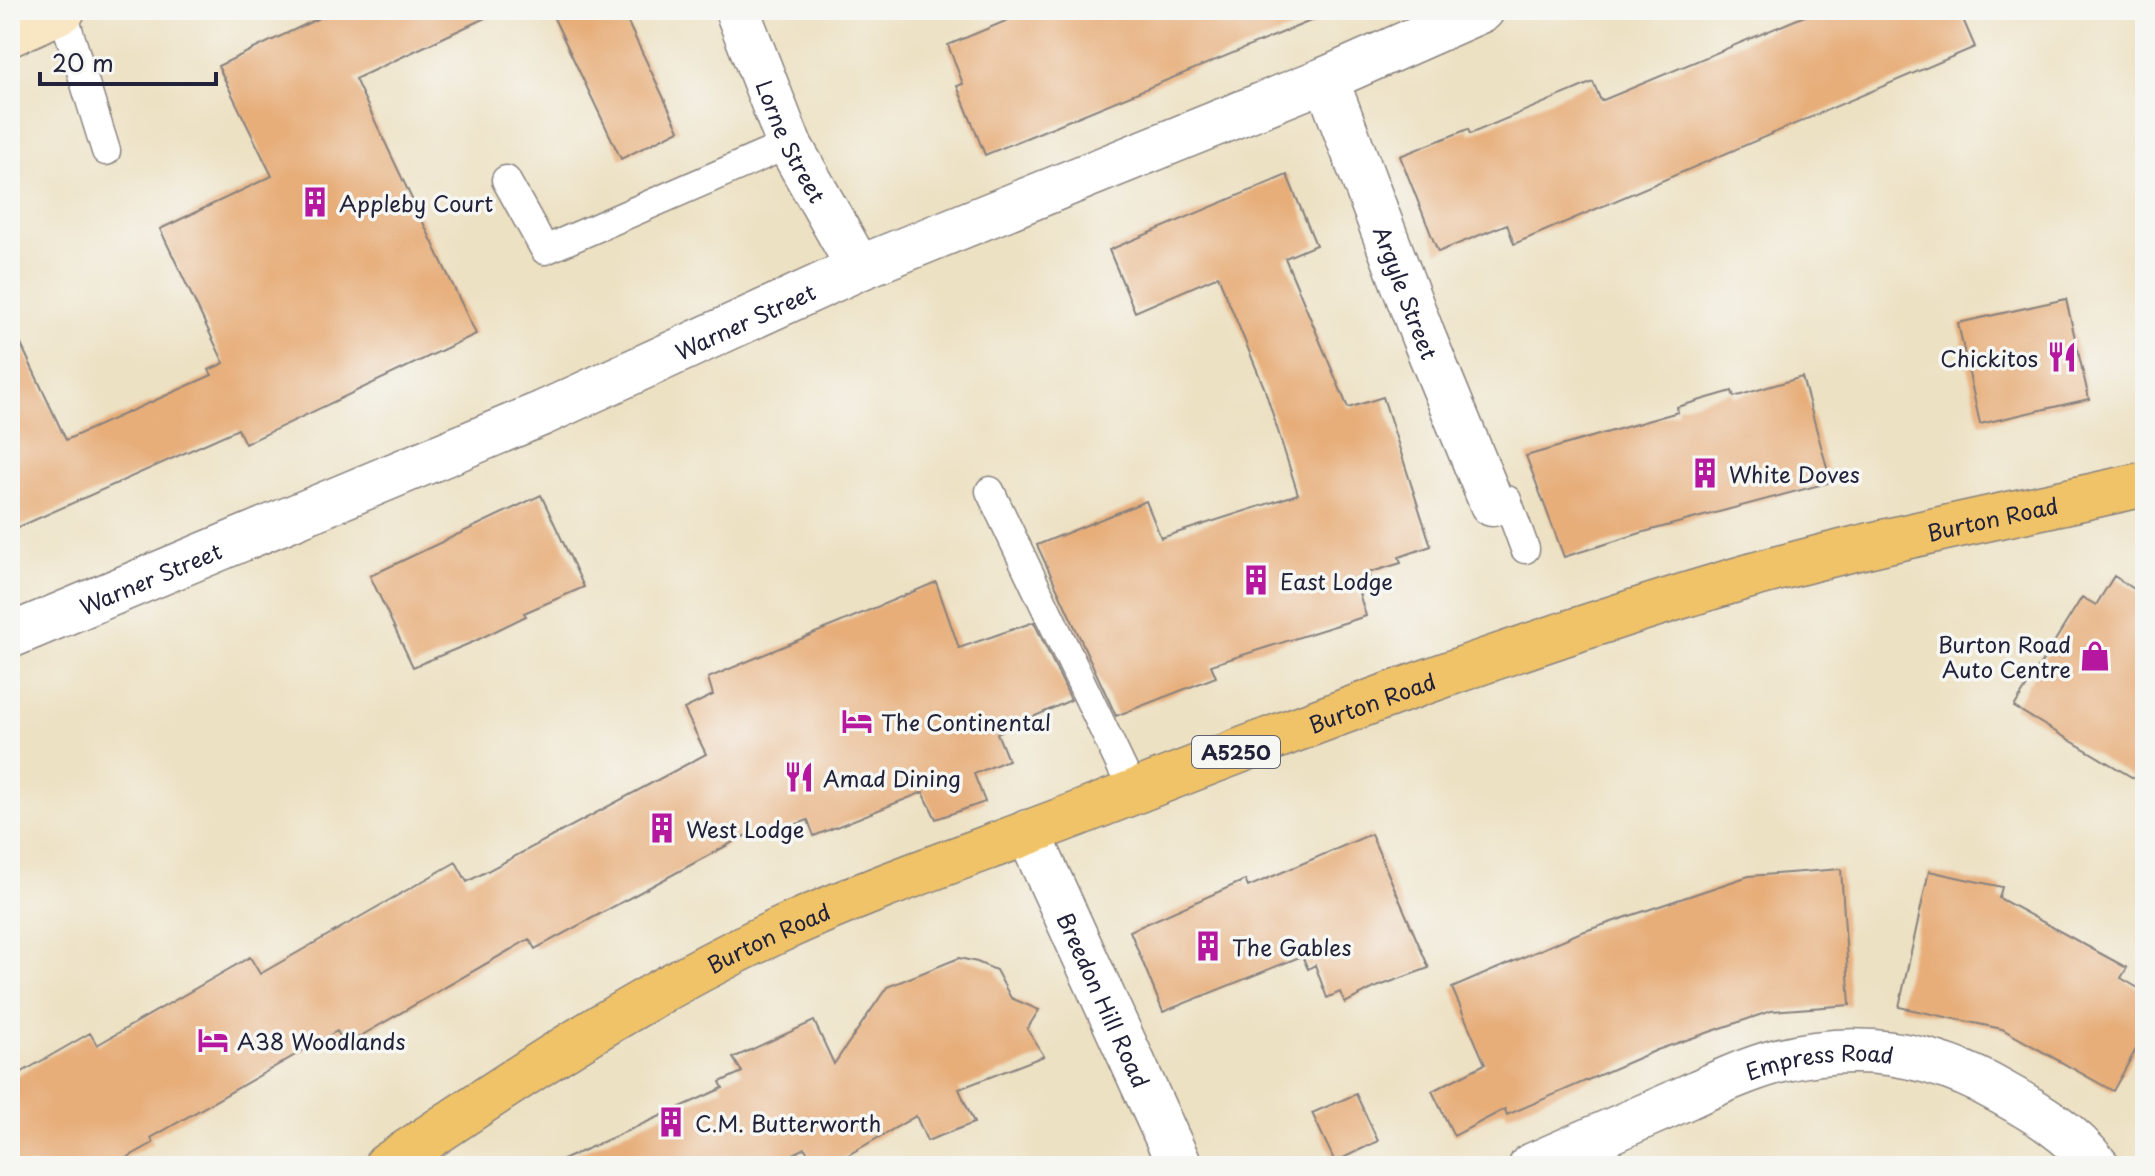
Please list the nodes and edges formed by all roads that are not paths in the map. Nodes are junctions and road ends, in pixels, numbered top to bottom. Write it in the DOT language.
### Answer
graph roads {
  1 [pos="63,10"];
  2 [pos="737,10"];
  3 [pos="1482,10"];
  4 [pos="10,34"];
  5 [pos="1326,79"];
  6 [pos="789,144"];
  7 [pos="106,151"];
  8 [pos="506,180"];
  9 [pos="859,268"];
  10 [pos="2145,484"];
  11 [pos="990,491"];
  12 [pos="1492,504"];
  13 [pos="1525,549"];
  14 [pos="10,636"];
  15 [pos="1133,791"];
  16 [pos="1028,832"];
  17 [pos="386,1166"];
  18 [pos="1180,1166"];
  19 [pos="1531,1166"];
  20 [pos="2097,1166"];
  1 -- 4 [label="street"];
  1 -- 7 [label="lane"];
  2 -- 6 [label="street, Lorne Street"];
  3 -- 5 [label="street, Warner Street"];
  5 -- 9 [label="street, Warner Street"];
  5 -- 12 [label="street, Argyle Street"];
  6 -- 8 [label="lane"];
  6 -- 9 [label="street, Lorne Street"];
  9 -- 14 [label="street, Warner Street"];
  10 -- 15 [label="main road, Burton Road / A5250"];
  11 -- 15 [label="lane"];
  12 -- 13 [label="lane"];
  15 -- 16 [label="main road, Burton Road / A5250"];
  16 -- 17 [label="main road, Burton Road / A5250"];
  16 -- 18 [label="street, Breedon Hill Road"];
  19 -- 20 [label="street, Empress Road"];
}
